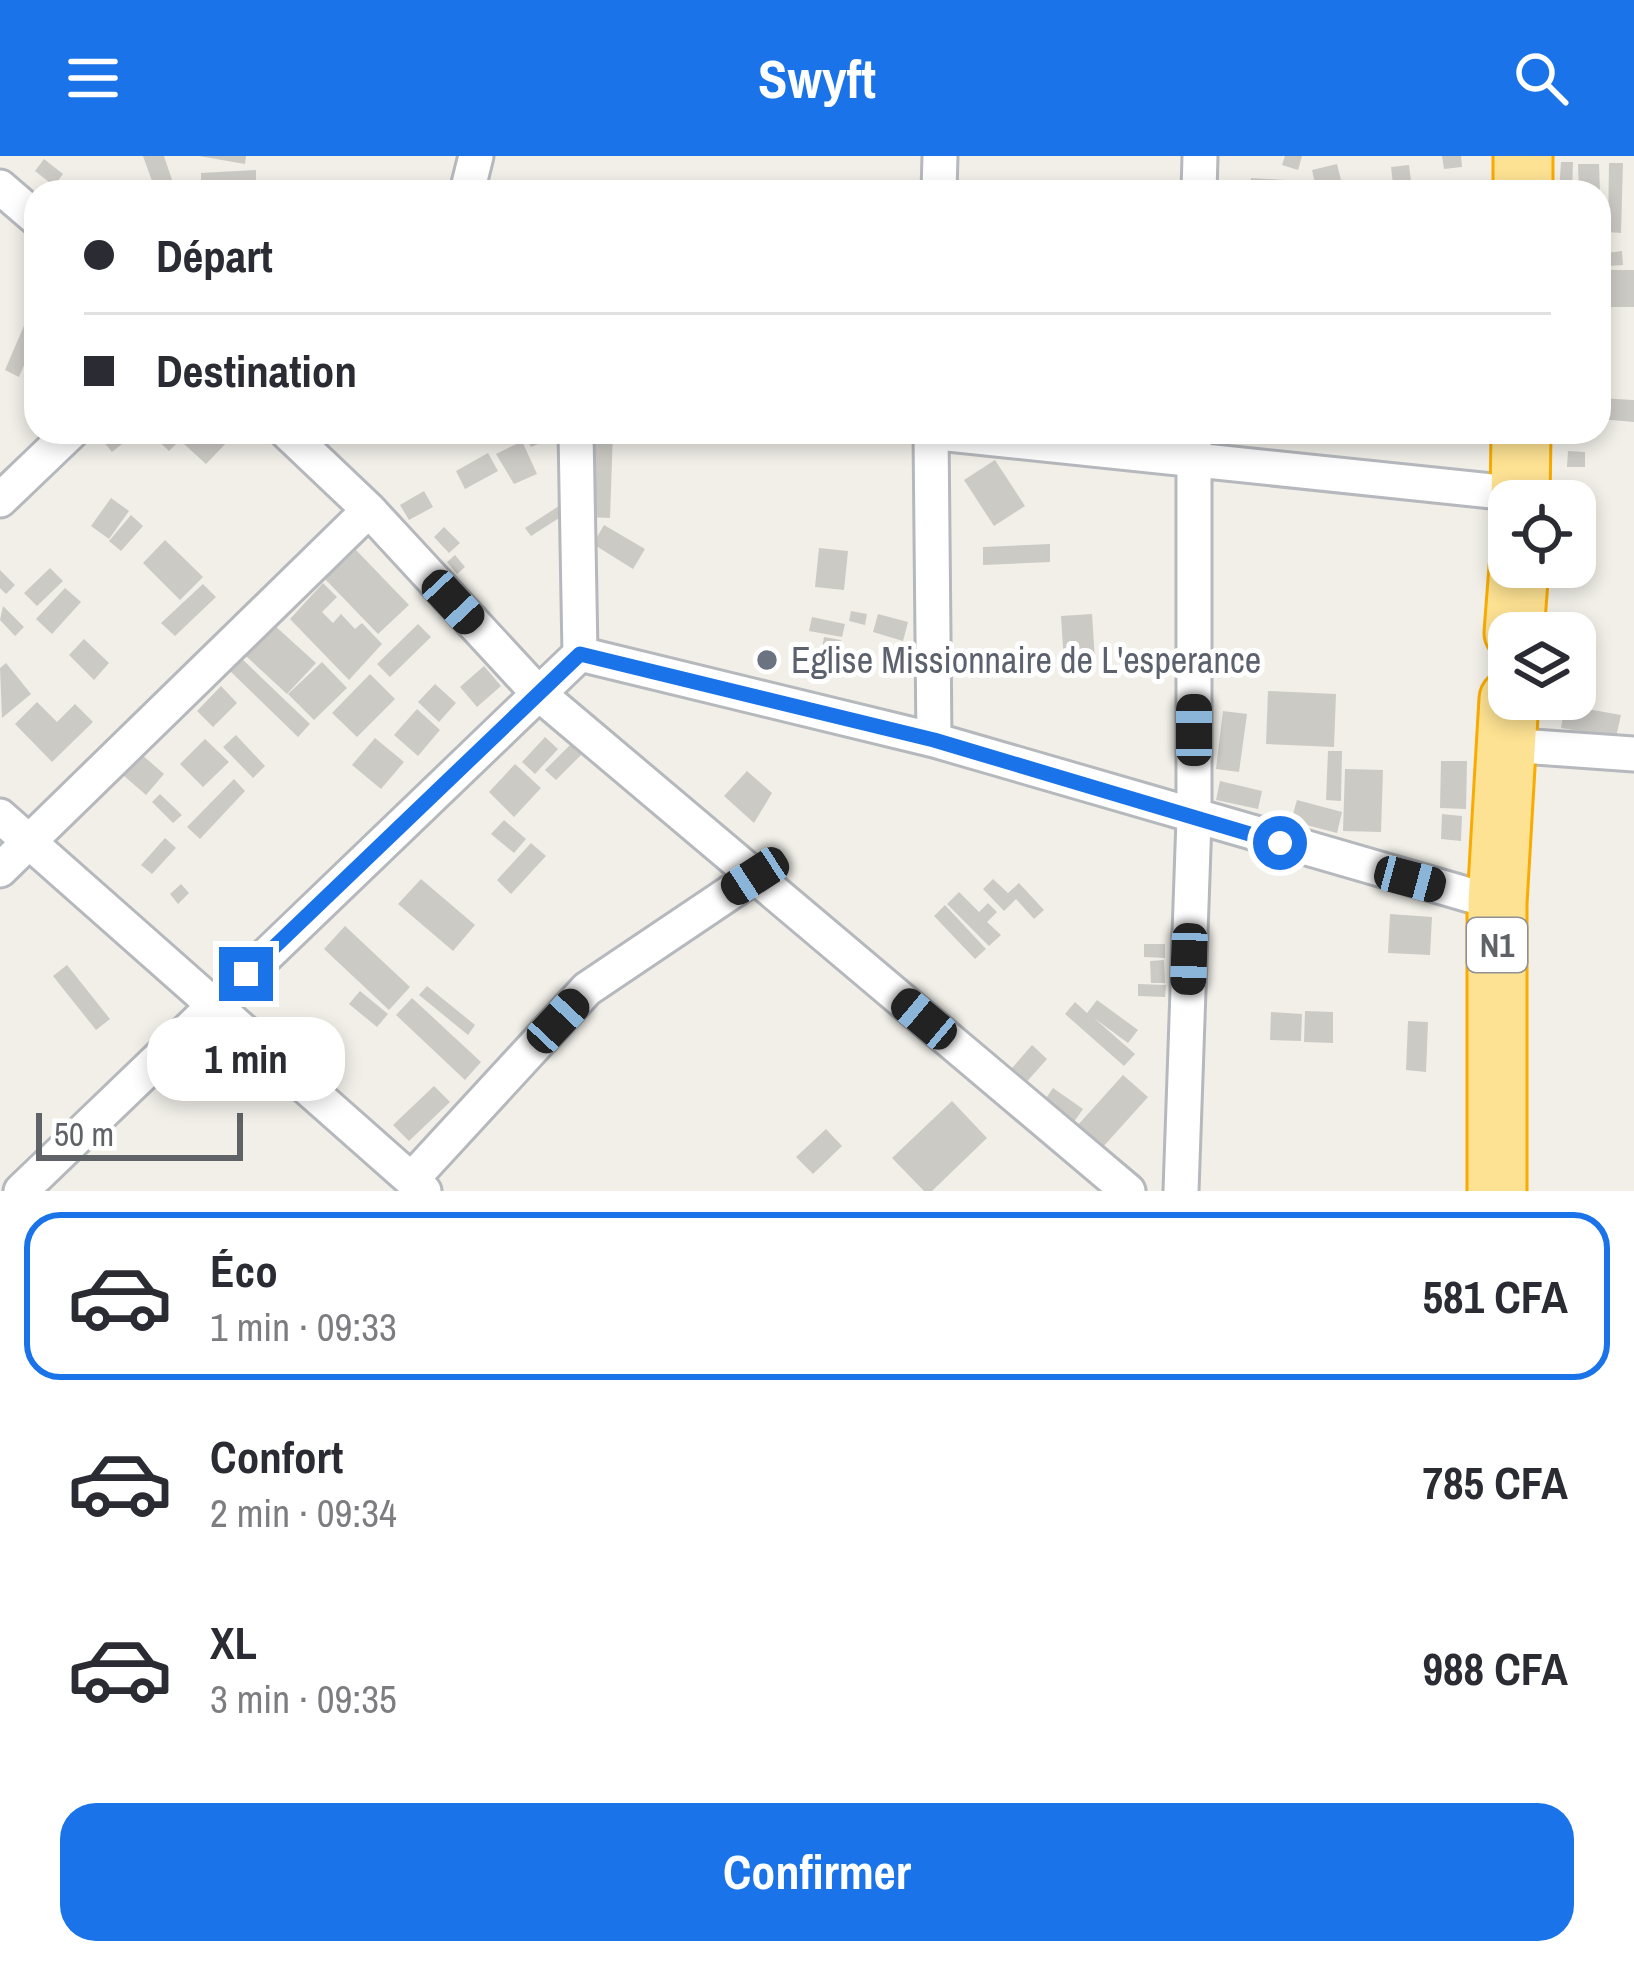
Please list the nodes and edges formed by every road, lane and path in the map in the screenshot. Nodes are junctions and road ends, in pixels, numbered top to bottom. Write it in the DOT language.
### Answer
graph roads {
  1 [pos="0,187"];
  2 [pos="24,208"];
  3 [pos="58,444"];
  4 [pos="300,444"];
  5 [pos="576,444"];
  6 [pos="930,444"];
  7 [pos="1141,444"];
  8 [pos="1520,444"];
  9 [pos="1194,447"];
  10 [pos="1520,480"];
  11 [pos="1488,493"];
  12 [pos="0,500"];
  13 [pos="369,510"];
  14 [pos="580,654"];
  15 [pos="538,693"];
  16 [pos="1508,722"];
  17 [pos="934,740"];
  18 [pos="1634,754"];
  19 [pos="0,816"];
  20 [pos="1194,819"];
  21 [pos="28,841"];
  22 [pos="0,869"];
  23 [pos="755,876"];
  24 [pos="1497,903"];
  25 [pos="214,1005"];
  26 [pos="418,1185"];
  27 [pos="21,1191"];
  28 [pos="1128,1191"];
  29 [pos="1181,1191"];
  30 [pos="1497,1191"];
  1 -- 2 [label="street"];
  3 -- 12 [label="street"];
  4 -- 13 [label="street"];
  5 -- 14 [label="street"];
  6 -- 17 [label="street"];
  7 -- 9 [label="street"];
  8 -- 10 [label="highway"];
  9 -- 11 [label="street"];
  9 -- 20 [label="street"];
  13 -- 15 [label="street"];
  13 -- 21 [label="street"];
  14 -- 15 [label="street"];
  14 -- 17 [label="street"];
  15 -- 23 [label="street"];
  15 -- 25 [label="street"];
  16 -- 18 [label="street"];
  16 -- 24 [label="highway, N1"];
  17 -- 20 [label="street"];
  19 -- 21 [label="street"];
  20 -- 24 [label="street"];
  20 -- 29 [label="street"];
  21 -- 22 [label="street"];
  21 -- 25 [label="street"];
  23 -- 26 [label="street"];
  23 -- 28 [label="street"];
  24 -- 30 [label="highway, N1"];
  25 -- 26 [label="street"];
  25 -- 27 [label="street"];
}
